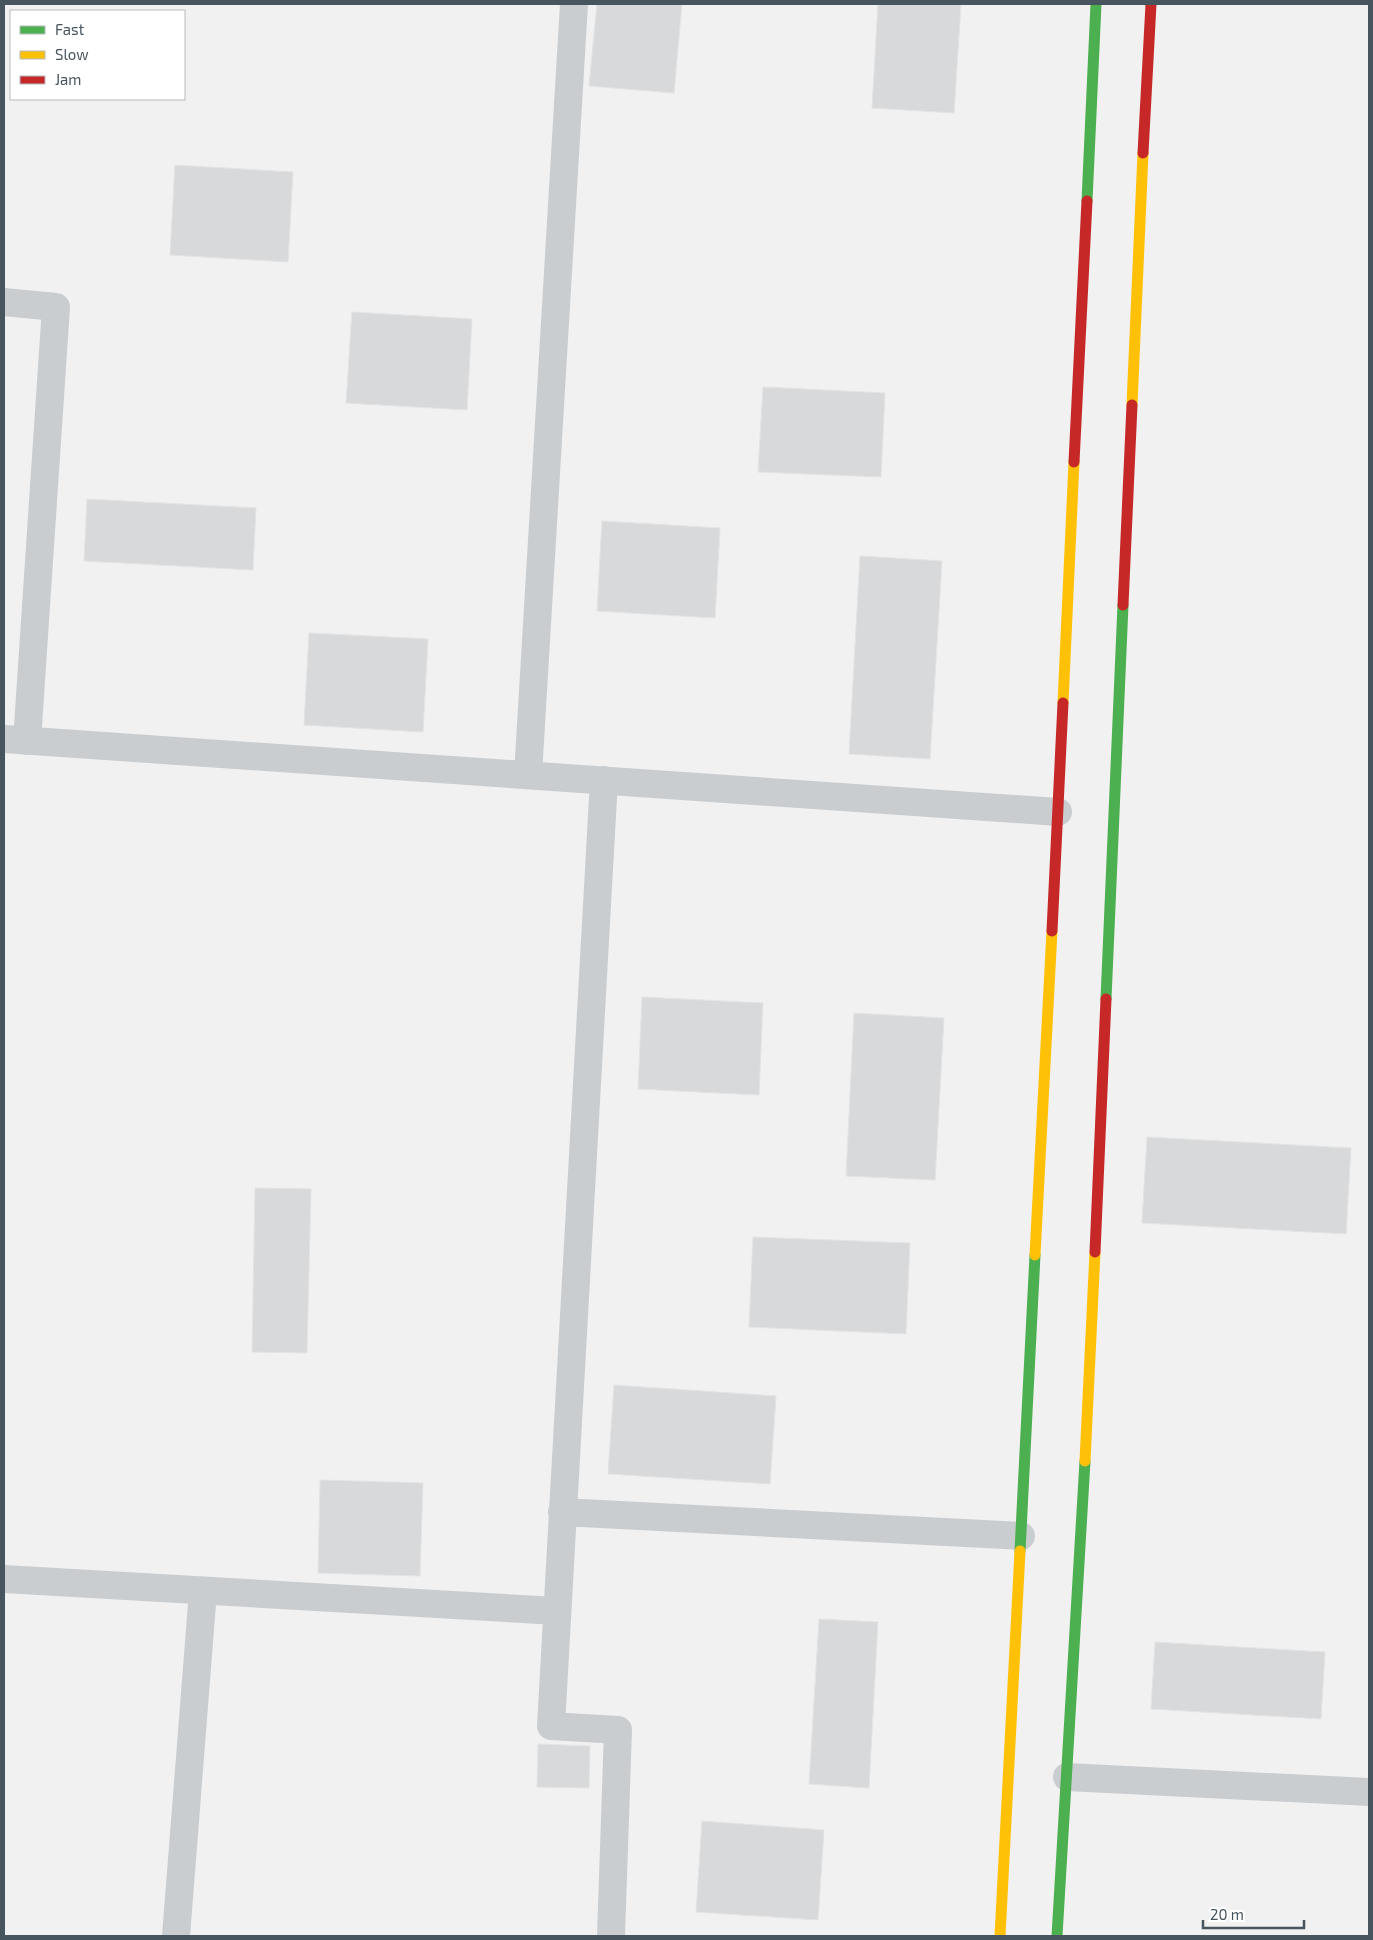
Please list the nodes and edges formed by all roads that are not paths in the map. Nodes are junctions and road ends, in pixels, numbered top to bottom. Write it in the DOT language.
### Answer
graph roads {
  1 [pos="574,4"];
  2 [pos="1096,4"];
  3 [pos="1151,4"];
  4 [pos="4,302"];
  5 [pos="15,740"];
  6 [pos="528,775"];
  7 [pos="604,780"];
  8 [pos="1058,812"];
  9 [pos="562,1512"];
  10 [pos="1021,1536"];
  11 [pos="4,1580"];
  12 [pos="204,1591"];
  13 [pos="557,1611"];
  14 [pos="1067,1777"];
  15 [pos="1369,1792"];
  16 [pos="176,1936"];
  17 [pos="611,1936"];
  18 [pos="1000,1936"];
  19 [pos="1057,1936"];
  1 -- 6 [label="street"];
  2 -- 8 [label="main road"];
  3 -- 14 [label="main road"];
  4 -- 5 [label="street"];
  5 -- 6 [label="street"];
  6 -- 7 [label="street"];
  7 -- 8 [label="street"];
  7 -- 9 [label="street"];
  8 -- 10 [label="main road"];
  9 -- 10 [label="street"];
  9 -- 13 [label="street"];
  10 -- 18 [label="main road"];
  11 -- 12 [label="street"];
  12 -- 13 [label="street"];
  12 -- 16 [label="street"];
  13 -- 17 [label="street"];
  14 -- 15 [label="street"];
  14 -- 19 [label="main road"];
}
